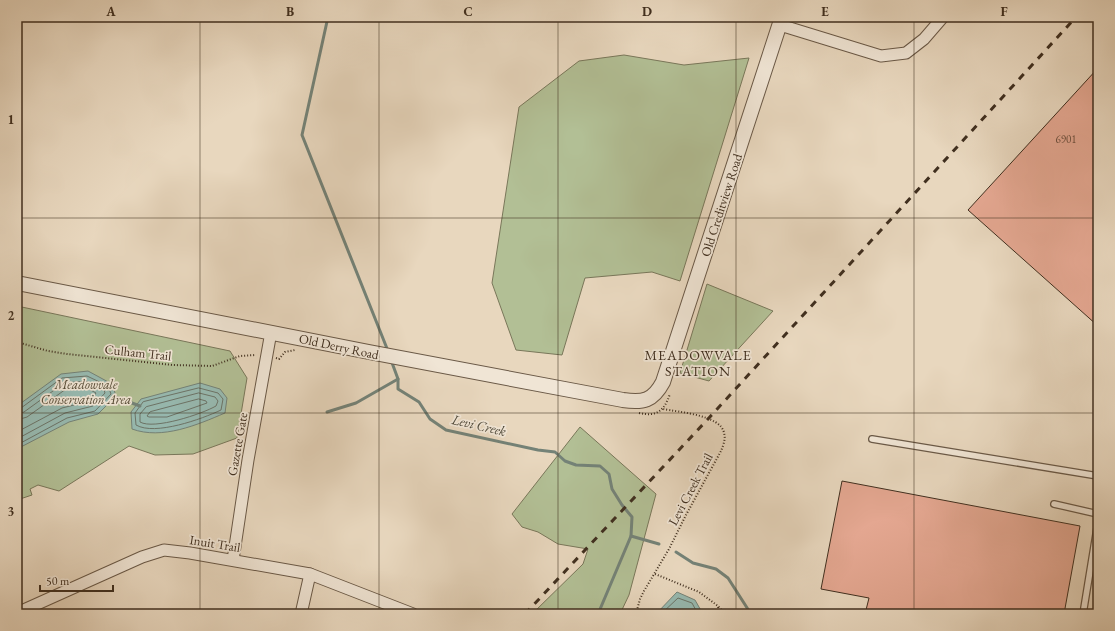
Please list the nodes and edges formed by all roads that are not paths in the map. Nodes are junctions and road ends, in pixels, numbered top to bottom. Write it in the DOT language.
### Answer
graph roads {
  1 [pos="943,17"];
  2 [pos="781,21"];
  3 [pos="17,283"];
  4 [pos="271,332"];
  5 [pos="658,392"];
  6 [pos="872,439"];
  7 [pos="1098,476"];
  8 [pos="1054,504"];
  9 [pos="1098,514"];
  10 [pos="1098,522"];
  11 [pos="233,560"];
  12 [pos="310,574"];
  13 [pos="17,613"];
  14 [pos="301,614"];
  15 [pos="413,614"];
  16 [pos="1083,614"];
  1 -- 2 [label="street"];
  2 -- 5 [label="street, Old Creditview Road"];
  3 -- 4 [label="street, Old Derry Road"];
  4 -- 5 [label="street, Old Derry Road"];
  4 -- 11 [label="street, Gazette Gate"];
  6 -- 7 [label="lane"];
  8 -- 9 [label="lane"];
  10 -- 16 [label="lane"];
  11 -- 12 [label="street, Inuit Trail"];
  11 -- 13 [label="street, Inuit Trail"];
  12 -- 14 [label="street"];
  12 -- 15 [label="street, Inuit Trail"];
}
